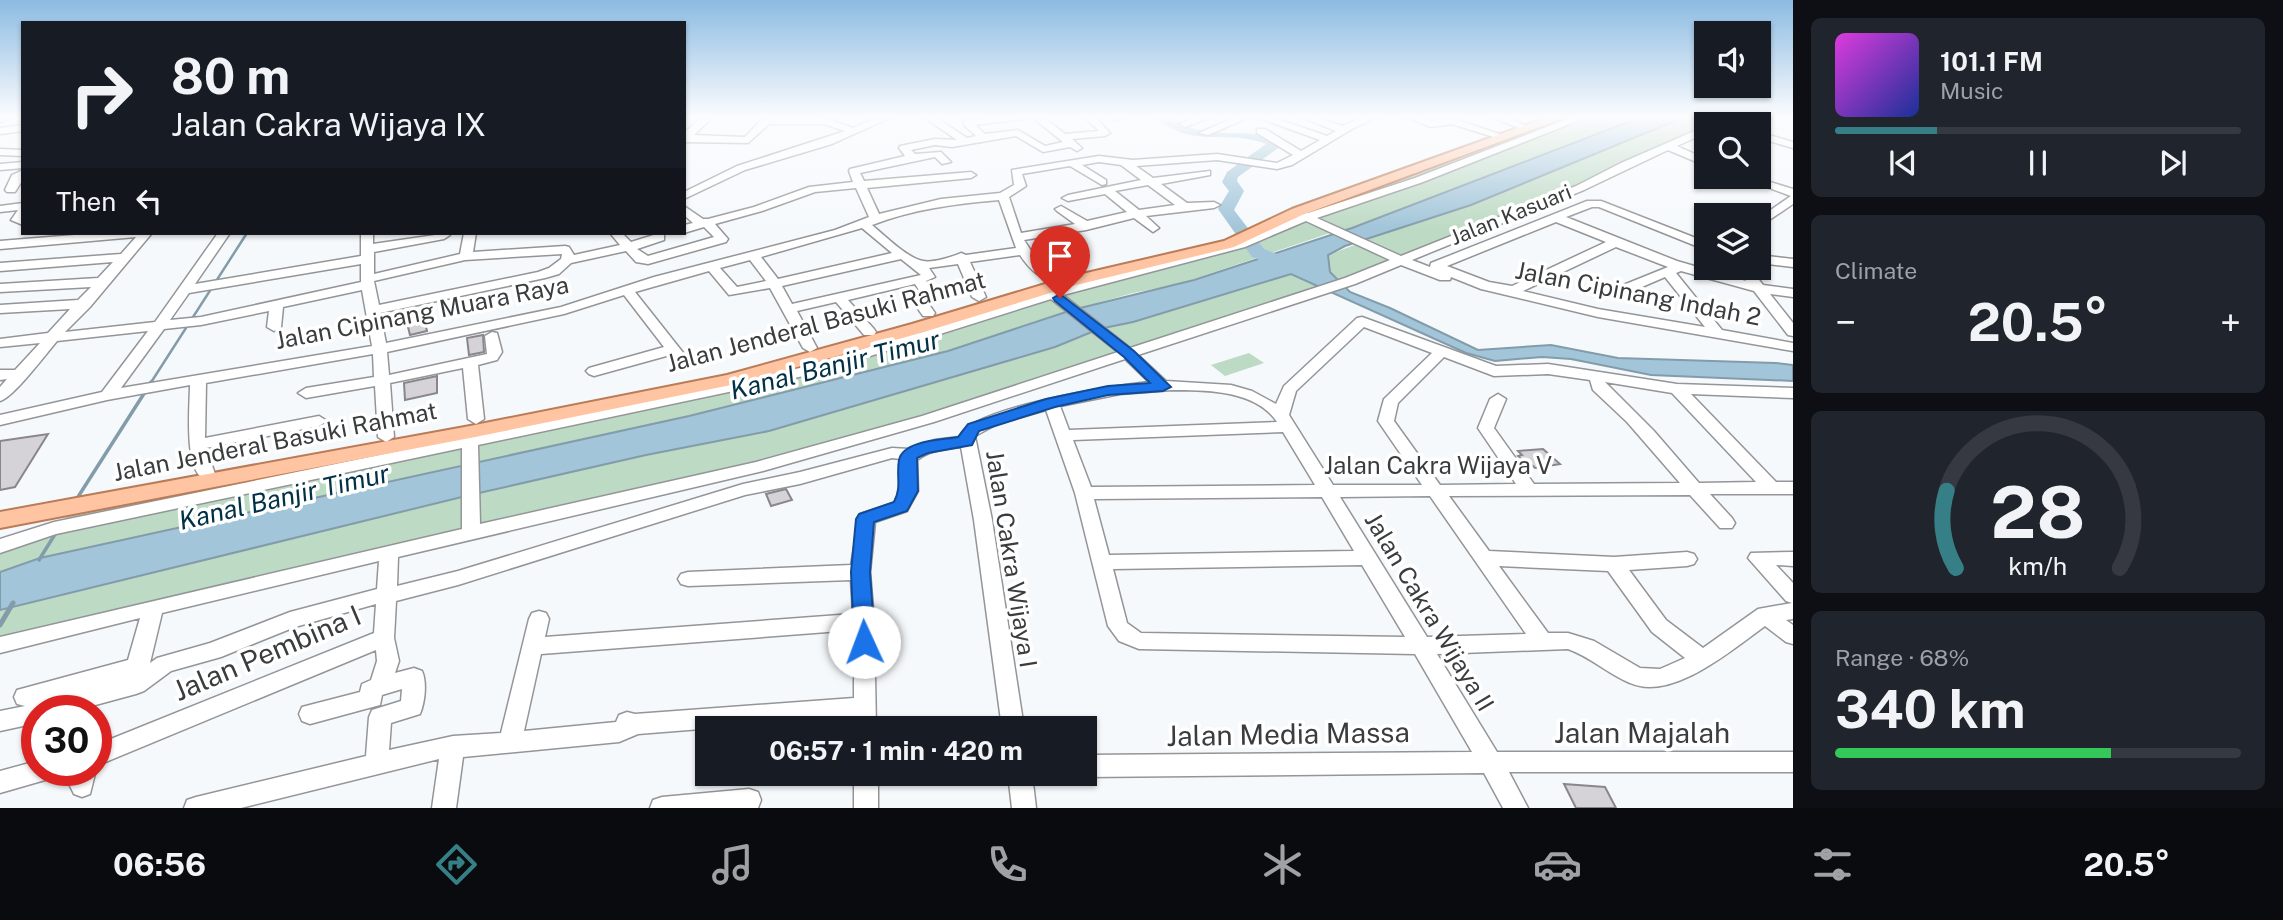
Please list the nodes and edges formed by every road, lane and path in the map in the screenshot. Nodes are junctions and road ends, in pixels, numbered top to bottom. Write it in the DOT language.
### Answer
graph roads {
  1 [pos="789,154"];
  2 [pos="906,154"];
  3 [pos="1082,154"];
  4 [pos="1451,154"];
  5 [pos="1466,154"];
  6 [pos="1487,154"];
  7 [pos="1651,154"];
  8 [pos="1300,155"];
  9 [pos="909,159"];
  10 [pos="1088,160"];
  11 [pos="946,162"];
  12 [pos="1072,163"];
  13 [pos="1125,163"];
  14 [pos="0,167"];
  15 [pos="1206,173"];
  16 [pos="971,175"];
  17 [pos="0,179"];
  18 [pos="17,179"];
  19 [pos="1151,181"];
  20 [pos="862,185"];
  21 [pos="1771,186"];
  22 [pos="1017,190"];
  23 [pos="1793,193"];
  24 [pos="686,195"];
  25 [pos="1003,196"];
  26 [pos="1031,199"];
  27 [pos="1138,199"];
  28 [pos="1793,199"];
  29 [pos="1123,202"];
  30 [pos="1214,205"];
  31 [pos="0,206"];
  32 [pos="21,206"];
  33 [pos="1184,206"];
  34 [pos="686,210"];
  35 [pos="1136,214"];
  36 [pos="1309,215"];
  37 [pos="1771,215"];
  38 [pos="1557,218"];
  39 [pos="869,221"];
  40 [pos="1263,222"];
  41 [pos="704,223"];
  42 [pos="1086,226"];
  43 [pos="686,228"];
  44 [pos="1153,228"];
  45 [pos="30,235"];
  46 [pos="114,235"];
  47 [pos="144,235"];
  48 [pos="223,235"];
  49 [pos="367,235"];
  50 [pos="444,235"];
  51 [pos="470,235"];
  52 [pos="617,235"];
  53 [pos="660,237"];
  54 [pos="1018,237"];
  55 [pos="1694,241"];
  56 [pos="1616,242"];
  57 [pos="20,243"];
  58 [pos="0,245"];
  59 [pos="628,247"];
  60 [pos="686,249"];
  61 [pos="1025,251"];
  62 [pos="367,254"];
  63 [pos="902,254"];
  64 [pos="754,256"];
  65 [pos="125,257"];
  66 [pos="961,257"];
  67 [pos="460,258"];
  68 [pos="1400,258"];
  69 [pos="567,260"];
  70 [pos="1771,260"];
  71 [pos="1793,263"];
  72 [pos="919,265"];
  73 [pos="0,267"];
  74 [pos="705,268"];
  75 [pos="1674,270"];
  76 [pos="1752,280"];
  77 [pos="919,281"];
  78 [pos="104,282"];
  79 [pos="368,282"];
  80 [pos="775,283"];
  81 [pos="0,288"];
  82 [pos="1759,289"];
  83 [pos="185,290"];
  84 [pos="627,290"];
  85 [pos="1052,290"];
  86 [pos="1502,290"];
  87 [pos="1616,293"];
  88 [pos="1793,293"];
  89 [pos="979,297"];
  90 [pos="839,298"];
  91 [pos="85,304"];
  92 [pos="276,305"];
  93 [pos="0,309"];
  94 [pos="789,309"];
  95 [pos="374,310"];
  96 [pos="928,313"];
  97 [pos="1791,326"];
  98 [pos="159,327"];
  99 [pos="274,327"];
  100 [pos="869,332"];
  101 [pos="1717,333"];
  102 [pos="492,336"];
  103 [pos="52,340"];
  104 [pos="0,344"];
  105 [pos="1793,347"];
  106 [pos="810,348"];
  107 [pos="378,349"];
  108 [pos="675,349"];
  109 [pos="1125,351"];
  110 [pos="1441,352"];
  111 [pos="470,362"];
  112 [pos="685,364"];
  113 [pos="128,369"];
  114 [pos="594,371"];
  115 [pos="22,374"];
  116 [pos="0,375"];
  117 [pos="1597,376"];
  118 [pos="198,379"];
  119 [pos="380,381"];
  120 [pos="1163,387"];
  121 [pos="138,389"];
  122 [pos="1677,389"];
  123 [pos="306,393"];
  124 [pos="1793,393"];
  125 [pos="107,395"];
  126 [pos="0,396"];
  127 [pos="1498,399"];
  128 [pos="1051,403"];
  129 [pos="0,420"];
  130 [pos="319,421"];
  131 [pos="1285,421"];
  132 [pos="468,435"];
  133 [pos="1065,435"];
  134 [pos="386,437"];
  135 [pos="966,441"];
  136 [pos="197,445"];
  137 [pos="911,454"];
  138 [pos="206,474"];
  139 [pos="1692,488"];
  140 [pos="1793,488"];
  141 [pos="1772,489"];
  142 [pos="1329,490"];
  143 [pos="1433,490"];
  144 [pos="1529,490"];
  145 [pos="1084,493"];
  146 [pos="68,507"];
  147 [pos="0,510"];
  148 [pos="0,520"];
  149 [pos="1726,523"];
  150 [pos="471,531"];
  151 [pos="0,546"];
  152 [pos="389,552"];
  153 [pos="1368,558"];
  154 [pos="1486,558"];
  155 [pos="1687,559"];
  156 [pos="1793,559"];
  157 [pos="1104,562"];
  158 [pos="1614,564"];
  159 [pos="860,572"];
  160 [pos="688,579"];
  161 [pos="385,595"];
  162 [pos="1793,596"];
  163 [pos="153,608"];
  164 [pos="1793,611"];
  165 [pos="1765,615"];
  166 [pos="539,620"];
  167 [pos="864,621"];
  168 [pos="1793,636"];
  169 [pos="384,638"];
  170 [pos="1542,640"];
  171 [pos="1,645"];
  172 [pos="533,646"];
  173 [pos="1420,646"];
  174 [pos="1703,660"];
  175 [pos="380,686"];
  176 [pos="58,695"];
  177 [pos="100,695"];
  178 [pos="21,710"];
  179 [pos="310,714"];
  180 [pos="865,716"];
  181 [pos="1011,716"];
  182 [pos="0,721"];
  183 [pos="695,722"];
  184 [pos="511,736"];
  185 [pos="453,746"];
  186 [pos="112,749"];
  187 [pos="1491,762"];
  188 [pos="1793,762"];
  189 [pos="377,764"];
  190 [pos="1097,766"];
  191 [pos="21,776"];
  192 [pos="0,782"];
  193 [pos="866,786"];
  194 [pos="1021,786"];
  195 [pos="749,800"];
  196 [pos="196,808"];
  197 [pos="444,808"];
  198 [pos="662,808"];
  199 [pos="866,808"];
  200 [pos="1024,808"];
  201 [pos="1516,808"];
  1 -- 24 [label="street"];
  2 -- 9 [label="street"];
  3 -- 10 [label="street"];
  4 -- 40 [label="main road, Jalan Jenderal Basuki Rahmat"];
  5 -- 36 [label="main road, Jalan Jenderal Basuki Rahmat"];
  6 -- 36 [label="street"];
  7 -- 68 [label="street"];
  8 -- 13 [label="street"];
  9 -- 11 [label="street"];
  9 -- 20 [label="street"];
  10 -- 12 [label="street"];
  10 -- 13 [label="street"];
  12 -- 19 [label="street"];
  12 -- 22 [label="street"];
  13 -- 19 [label="street"];
  14 -- 18 [label="street"];
  15 -- 19 [label="street"];
  16 -- 20 [label="street"];
  17 -- 18 [label="street"];
  18 -- 31 [label="street"];
  19 -- 33 [label="street"];
  20 -- 39 [label="street"];
  20 -- 41 [label="street"];
  21 -- 23 [label="street"];
  22 -- 25 [label="street, Jalan Cipinang Muara Raya"];
  22 -- 26 [label="street"];
  25 -- 39 [label="street, Jalan Cipinang Muara Raya"];
  25 -- 54 [label="street"];
  27 -- 29 [label="street"];
  28 -- 37 [label="street"];
  29 -- 35 [label="street"];
  29 -- 42 [label="street"];
  30 -- 33 [label="street"];
  31 -- 32 [label="street"];
  33 -- 35 [label="street"];
  34 -- 41 [label="street"];
  35 -- 42 [label="street"];
  35 -- 44 [label="street"];
  36 -- 40 [label="main road, Jalan Jenderal Basuki Rahmat"];
  36 -- 68 [label="street, Jalan Cipinang Indah 2"];
  36 -- 85 [label="street"];
  38 -- 55 [label="street, Jalan Kasuari"];
  38 -- 56 [label="street"];
  38 -- 86 [label="street, Jalan Kasuari"];
  39 -- 63 [label="street"];
  39 -- 64 [label="street, Jalan Cipinang Muara Raya"];
  40 -- 85 [label="main road, Jalan Jenderal Basuki Rahmat"];
  41 -- 43 [label="street"];
  41 -- 60 [label="street"];
  42 -- 54 [label="street"];
  45 -- 57 [label="street"];
  46 -- 57 [label="street"];
  47 -- 65 [label="street"];
  48 -- 83 [label="street"];
  49 -- 62 [label="street"];
  50 -- 62 [label="street"];
  51 -- 69 [label="street"];
  52 -- 59 [label="street"];
  53 -- 59 [label="street"];
  54 -- 61 [label="street"];
  56 -- 75 [label="street"];
  56 -- 86 [label="street"];
  57 -- 58 [label="street"];
  59 -- 60 [label="street"];
  59 -- 69 [label="street"];
  60 -- 74 [label="street"];
  61 -- 66 [label="street"];
  61 -- 85 [label="street"];
  62 -- 79 [label="street"];
  62 -- 83 [label="street"];
  63 -- 72 [label="street"];
  63 -- 80 [label="street"];
  64 -- 74 [label="street, Jalan Cipinang Muara Raya"];
  64 -- 80 [label="street"];
  65 -- 73 [label="street"];
  65 -- 78 [label="street"];
  66 -- 72 [label="street"];
  66 -- 89 [label="street"];
  67 -- 79 [label="street"];
  68 -- 86 [label="street, Jalan Cipinang Indah 2"];
  68 -- 109 [label="street"];
  69 -- 95 [label="street"];
  70 -- 71 [label="street"];
  72 -- 77 [label="street"];
  74 -- 80 [label="street"];
  74 -- 84 [label="street, Jalan Cipinang Muara Raya"];
  75 -- 82 [label="street"];
  75 -- 87 [label="street"];
  75 -- 101 [label="street"];
  76 -- 82 [label="street"];
  77 -- 90 [label="street"];
  77 -- 96 [label="street"];
  78 -- 81 [label="street"];
  78 -- 91 [label="street"];
  79 -- 92 [label="street"];
  79 -- 95 [label="street"];
  80 -- 94 [label="street"];
  82 -- 88 [label="street"];
  82 -- 97 [label="street"];
  83 -- 98 [label="street"];
  84 -- 107 [label="street, Jalan Cipinang Muara Raya"];
  84 -- 108 [label="street"];
  85 -- 89 [label="main road, Jalan Jenderal Basuki Rahmat"];
  85 -- 109 [label="street"];
  85 -- 132 [label="main road, Jalan Jenderal Basuki Rahmat"];
  86 -- 101 [label="street, Jalan Cipinang Indah 2"];
  89 -- 96 [label="main road, Jalan Jenderal Basuki Rahmat"];
  90 -- 94 [label="street"];
  90 -- 100 [label="street"];
  91 -- 93 [label="street"];
  91 -- 103 [label="street"];
  92 -- 98 [label="street"];
  92 -- 99 [label="street"];
  94 -- 106 [label="street"];
  95 -- 107 [label="street"];
  96 -- 100 [label="main road, Jalan Jenderal Basuki Rahmat"];
  98 -- 103 [label="street"];
  98 -- 113 [label="street"];
  100 -- 106 [label="main road, Jalan Jenderal Basuki Rahmat"];
  101 -- 105 [label="street, Jalan Cipinang Indah 2"];
  102 -- 111 [label="street"];
  103 -- 104 [label="street"];
  103 -- 115 [label="street"];
  106 -- 132 [label="main road, Jalan Jenderal Basuki Rahmat"];
  107 -- 118 [label="street, Jalan Cipinang Muara Raya"];
  107 -- 119 [label="street"];
  108 -- 112 [label="street"];
  108 -- 114 [label="street"];
  109 -- 120 [label="street"];
  109 -- 150 [label="street"];
  110 -- 117 [label="street"];
  110 -- 131 [label="street"];
  110 -- 143 [label="street"];
  111 -- 119 [label="street"];
  111 -- 132 [label="street"];
  113 -- 121 [label="street"];
  113 -- 125 [label="street"];
  115 -- 116 [label="street"];
  115 -- 126 [label="street"];
  117 -- 122 [label="street"];
  117 -- 139 [label="street"];
  118 -- 121 [label="street, Jalan Cipinang Muara Raya"];
  118 -- 136 [label="street"];
  119 -- 123 [label="street"];
  119 -- 134 [label="street"];
  120 -- 128 [label="street, Jalan Cakra Wijaya I"];
  120 -- 131 [label="street, Jalan Cakra Wijaya II"];
  121 -- 125 [label="street, Jalan Cipinang Muara Raya"];
  122 -- 124 [label="street"];
  122 -- 141 [label="street"];
  125 -- 129 [label="street, Jalan Cipinang Muara Raya"];
  127 -- 144 [label="street"];
  128 -- 133 [label="street"];
  128 -- 135 [label="street, Jalan Cakra Wijaya I"];
  130 -- 136 [label="street"];
  131 -- 133 [label="street"];
  131 -- 142 [label="street, Jalan Cakra Wijaya II"];
  132 -- 134 [label="main road, Jalan Jenderal Basuki Rahmat"];
  132 -- 146 [label="main road, Jalan Jenderal Basuki Rahmat"];
  132 -- 146 [label="street"];
  132 -- 150 [label="street"];
  133 -- 145 [label="street"];
  134 -- 138 [label="main road, Jalan Jenderal Basuki Rahmat"];
  135 -- 137 [label="street"];
  135 -- 181 [label="street, Jalan Cakra Wijaya I"];
  136 -- 138 [label="street"];
  137 -- 159 [label="street"];
  137 -- 161 [label="street"];
  138 -- 146 [label="main road, Jalan Jenderal Basuki Rahmat"];
  139 -- 141 [label="street, Jalan Cakra Wijaya V"];
  139 -- 144 [label="street, Jalan Cakra Wijaya V"];
  139 -- 149 [label="street"];
  140 -- 141 [label="street, Jalan Cakra Wijaya V"];
  142 -- 143 [label="street, Jalan Cakra Wijaya V"];
  142 -- 145 [label="street, Jalan Cakra Wijaya V"];
  142 -- 153 [label="street, Jalan Cakra Wijaya II"];
  143 -- 144 [label="street, Jalan Cakra Wijaya V"];
  143 -- 154 [label="street"];
  145 -- 157 [label="street"];
  146 -- 147 [label="main road, Jalan Jenderal Basuki Rahmat"];
  146 -- 148 [label="main road, Jalan Jenderal Basuki Rahmat"];
  146 -- 151 [label="street"];
  150 -- 152 [label="street"];
  152 -- 161 [label="street, Jalan Pembina I"];
  152 -- 163 [label="street"];
  153 -- 157 [label="street"];
  153 -- 173 [label="street, Jalan Cakra Wijaya II"];
  154 -- 158 [label="street"];
  154 -- 170 [label="street"];
  155 -- 158 [label="street"];
  156 -- 162 [label="street"];
  157 -- 173 [label="street"];
  158 -- 174 [label="street"];
  159 -- 160 [label="street"];
  159 -- 167 [label="street"];
  161 -- 169 [label="street, Jalan Pembina I"];
  161 -- 177 [label="street"];
  163 -- 171 [label="street"];
  163 -- 176 [label="street"];
  164 -- 165 [label="street"];
  165 -- 168 [label="street"];
  165 -- 174 [label="street"];
  166 -- 172 [label="street"];
  167 -- 172 [label="street"];
  167 -- 180 [label="street"];
  169 -- 175 [label="street"];
  169 -- 186 [label="street, Jalan Pembina I"];
  170 -- 173 [label="street"];
  170 -- 174 [label="street"];
  172 -- 184 [label="street"];
  173 -- 187 [label="street, Jalan Cakra Wijaya II"];
  175 -- 179 [label="street"];
  175 -- 189 [label="street"];
  178 -- 182 [label="street"];
  183 -- 184 [label="street"];
  184 -- 185 [label="street"];
  185 -- 189 [label="street"];
  185 -- 197 [label="street"];
  187 -- 188 [label="street, Jalan Majalah"];
  187 -- 190 [label="street, Jalan Media Massa"];
  187 -- 201 [label="street, Jalan Cakra Wijaya II"];
  189 -- 196 [label="street"];
  191 -- 192 [label="street"];
  193 -- 199 [label="street"];
  194 -- 200 [label="street"];
  195 -- 198 [label="street"];
}
